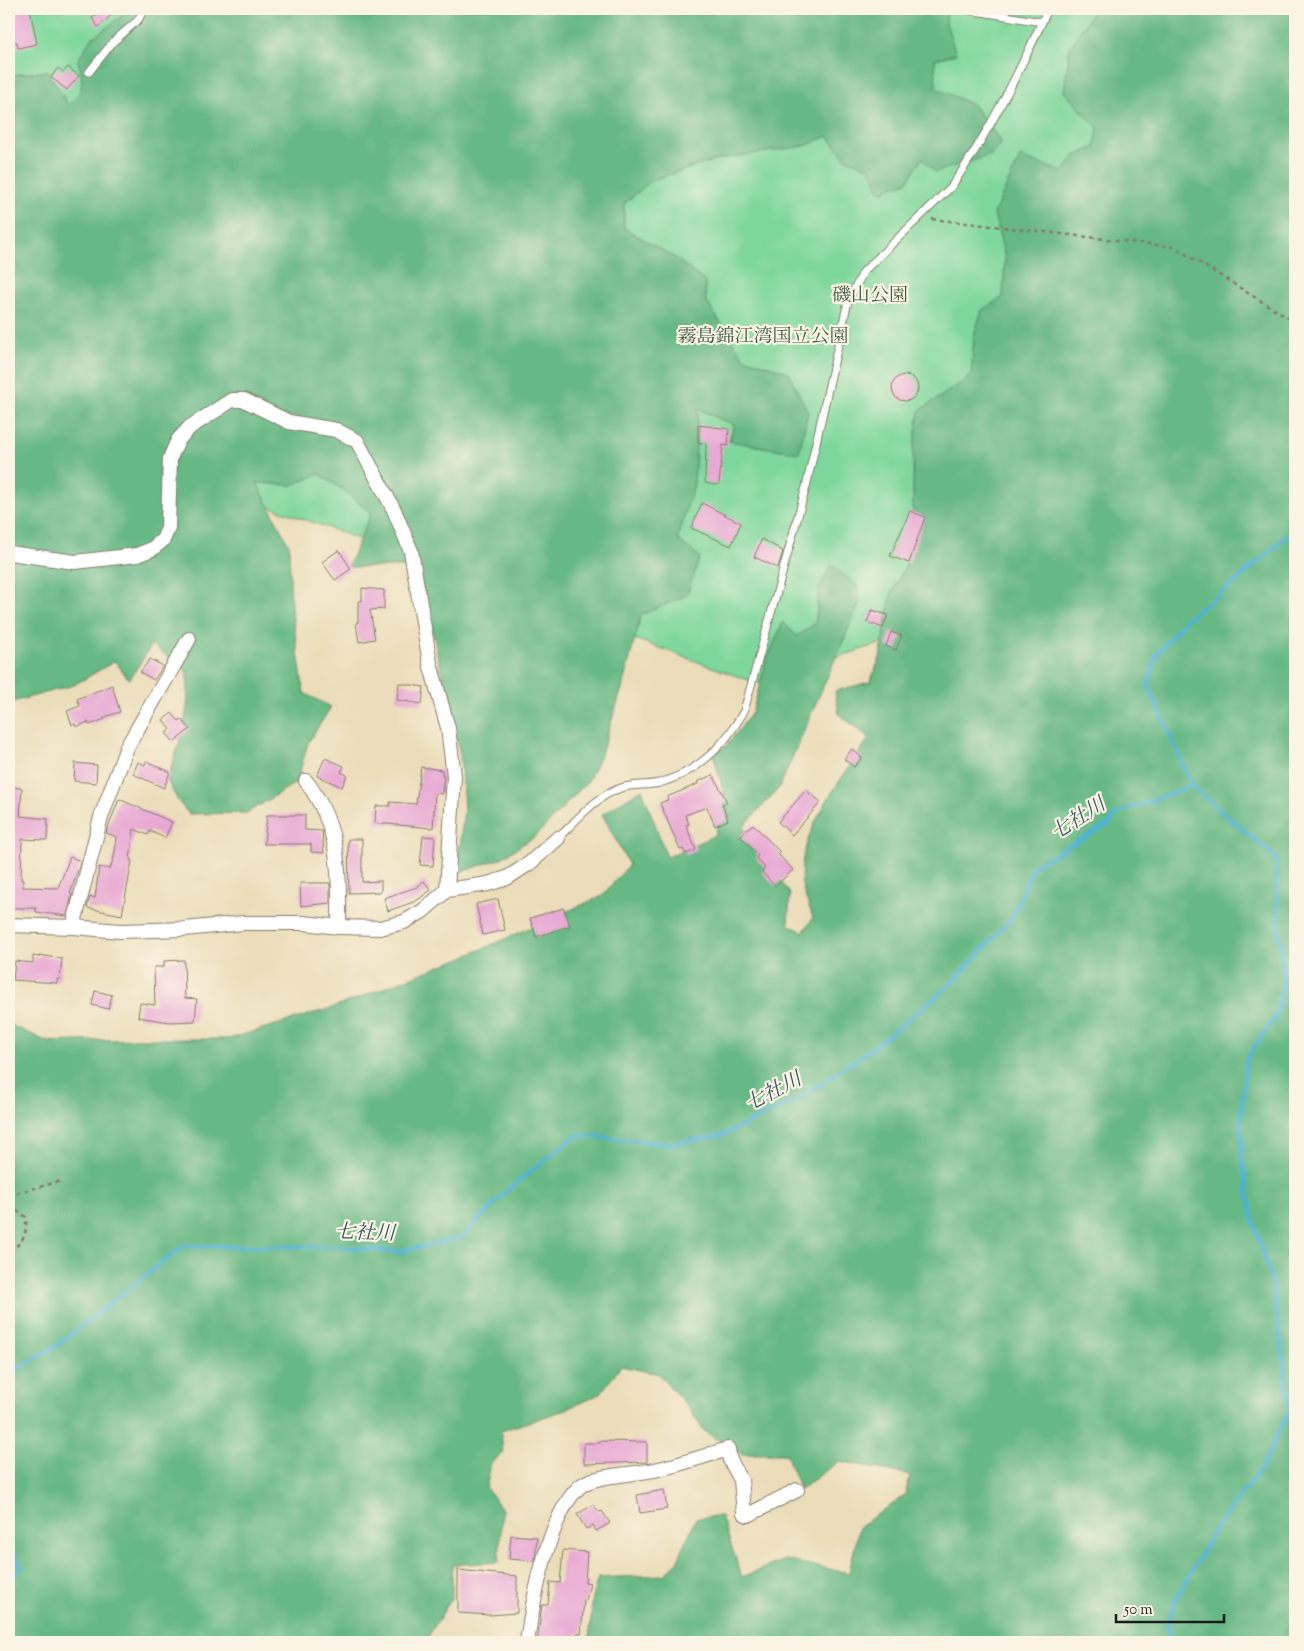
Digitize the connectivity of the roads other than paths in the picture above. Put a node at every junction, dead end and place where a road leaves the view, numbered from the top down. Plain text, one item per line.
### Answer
1 (144, 9) edge
2 (963, 9) edge
3 (1048, 9) edge
4 (1042, 22) junction
5 (90, 72) dead end
6 (9, 553) edge
7 (189, 639) dead end
8 (306, 781) dead end
9 (558, 838) joint
10 (447, 890) junction
11 (9, 925) edge
12 (73, 927) junction
13 (339, 927) junction
14 (797, 1490) dead end
15 (527, 1642) edge

1 - 5 lane
2 - 4 lane
3 - 4 lane
4 - 9 lane
6 - 10 street
7 - 12 street
8 - 13 street
9 - 10 street
10 - 13 street
11 - 12 street
12 - 13 street
14 - 15 street

